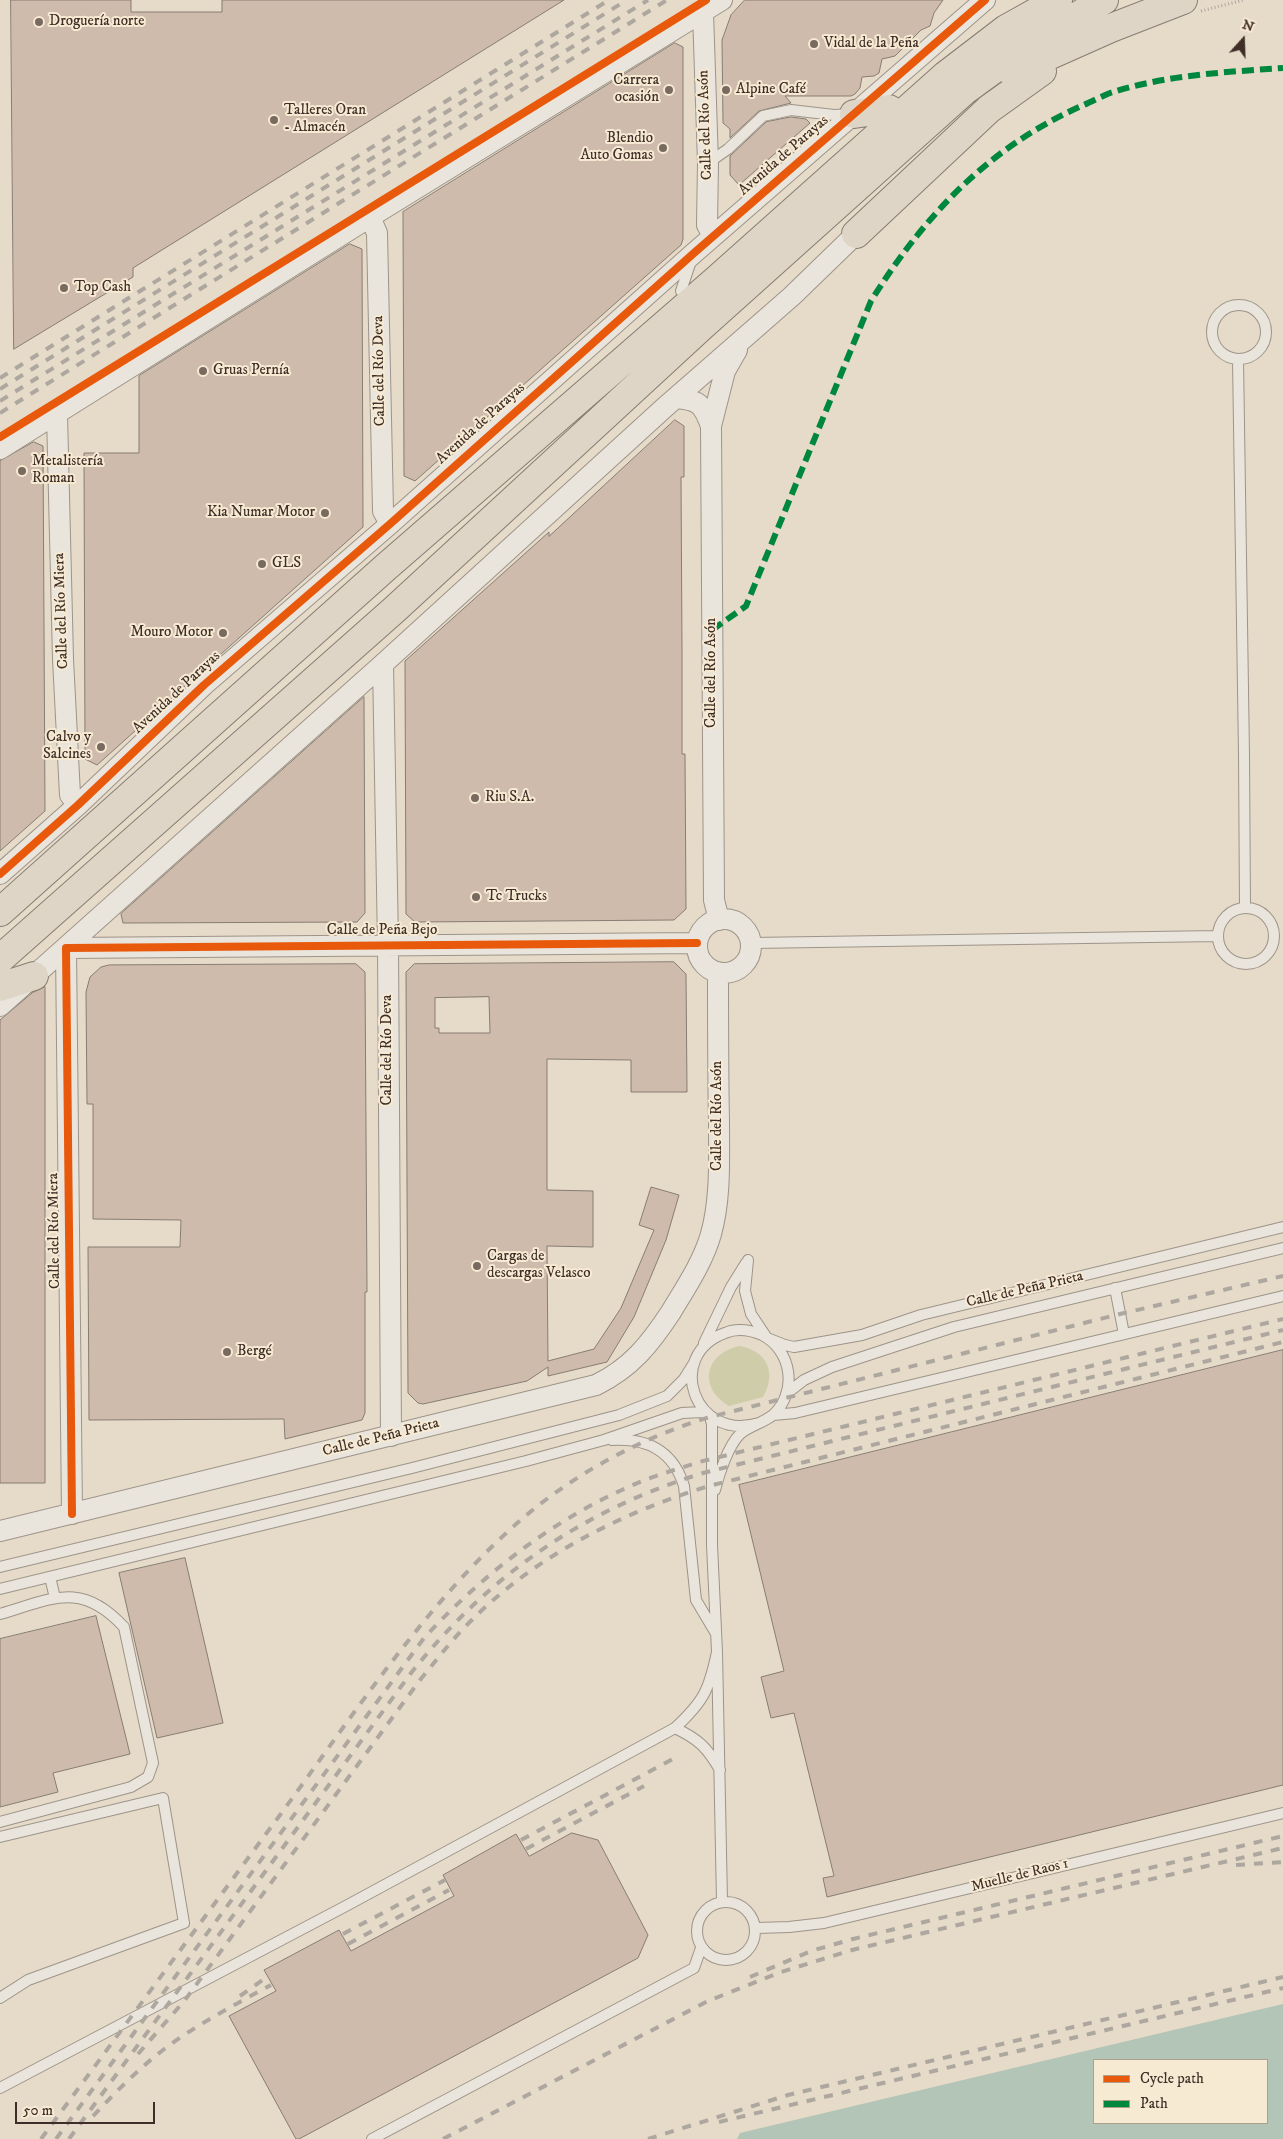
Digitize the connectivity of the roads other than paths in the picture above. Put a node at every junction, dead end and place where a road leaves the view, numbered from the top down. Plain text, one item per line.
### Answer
1 (722, 0) edge
2 (985, 0) edge
3 (1019, 0) edge
4 (1058, 0) edge
5 (1104, 0) edge
6 (1183, 0) edge
7 (703, 12) junction
8 (1110, 28) junction
9 (888, 109) junction
10 (854, 114) junction
11 (708, 163) junction
12 (370, 217) junction
13 (856, 234) joint
14 (713, 236) junction
15 (694, 252) junction
16 (681, 291) junction
17 (743, 340) junction
18 (1238, 359) junction
19 (676, 398) junction
20 (57, 414) junction
21 (711, 426) junction
22 (0, 449) edge
23 (515, 455) junction
24 (537, 480) junction
25 (390, 524) junction
26 (383, 664) junction
27 (78, 805) junction
28 (0, 874) edge
29 (1245, 907) junction
30 (0, 912) edge
31 (719, 920) junction
32 (1218, 936) junction
33 (1278, 937) edge
34 (697, 943) junction
35 (751, 943) junction
36 (388, 944) junction
37 (66, 948) junction
38 (0, 959) edge
39 (718, 972) junction
40 (34, 976) junction
41 (0, 988) edge
42 (0, 1006) edge
43 (1283, 1227) edge
44 (1283, 1248) edge
45 (702, 1258) joint
46 (1115, 1288) junction
47 (1283, 1296) edge
48 (1124, 1334) junction
49 (767, 1338) junction
50 (696, 1359) junction
51 (786, 1394) junction
52 (773, 1415) junction
53 (709, 1416) junction
54 (759, 1424) junction
55 (391, 1436) junction
56 (604, 1440) junction
57 (712, 1500) junction
58 (72, 1514) junction
59 (0, 1531) edge
60 (0, 1567) edge
61 (50, 1577) junction
62 (0, 1588) edge
63 (55, 1598) junction
64 (0, 1614) edge
65 (716, 1635) junction
66 (717, 1652) junction
67 (675, 1728) junction
68 (720, 1772) junction
69 (1283, 1813) edge
70 (0, 1822) edge
71 (0, 1836) edge
72 (722, 1902) junction
73 (756, 1928) junction
74 (701, 1948) junction
75 (0, 1998) edge
76 (0, 2088) edge
77 (372, 2139) edge

1 - 7 street
2 - 10 street, Avenida de Parayas
3 - 9 highway
4 - 23 highway
5 - 24 highway
6 - 8 highway
7 - 11 street, Calle del Río Asón
7 - 12 street
8 - 13 highway
8 - 24 highway
9 - 10 highway
9 - 16 highway
10 - 11 lane
10 - 14 street, Avenida de Parayas
11 - 14 street, Calle del Río Asón
12 - 20 street
12 - 25 street, Calle del Río Deva
13 - 17 street
14 - 15 street, Avenida de Parayas
15 - 16 lane
15 - 25 street, Avenida de Parayas
16 - 23 highway
17 - 19 street
17 - 21 street, Calle del Río Asón
18 - 18 lane
18 - 29 lane
19 - 21 street, Calle del Río Asón
19 - 26 street
20 - 22 street
20 - 27 street, Calle del Río Miera
21 - 31 street, Calle del Río Asón
23 - 30 highway
24 - 38 highway
25 - 27 street, Avenida de Parayas
26 - 36 street, Calle del Río Deva
26 - 37 street
27 - 28 street, Avenida de Parayas
29 - 32 lane
29 - 33 lane
31 - 34 street
31 - 35 street
32 - 33 lane
32 - 35 lane
34 - 36 street, Calle de Peña Bejo
34 - 39 street
35 - 39 street
36 - 37 street, Calle de Peña Bejo
36 - 55 street, Calle del Río Deva
37 - 40 street
37 - 58 street, Calle del Río Miera
39 - 45 street, Calle del Río Asón
40 - 41 highway
40 - 42 street
43 - 49 lane, Calle de Peña Prieta
44 - 46 lane, Calle de Peña Prieta
45 - 55 street, Calle de Peña Prieta
46 - 48 lane
46 - 51 lane, Calle de Peña Prieta
47 - 48 lane
48 - 52 lane
49 - 50 lane
49 - 50 lane
49 - 51 lane
50 - 53 lane
50 - 60 lane
51 - 52 lane
52 - 54 lane
53 - 54 lane
53 - 56 lane
53 - 57 lane
54 - 57 lane
55 - 58 street, Calle de Peña Prieta
56 - 61 lane
56 - 65 lane
57 - 65 lane
58 - 59 street, Calle de Peña Prieta
61 - 62 lane
61 - 63 lane
63 - 64 lane
63 - 70 lane
65 - 66 lane
66 - 67 lane
66 - 68 lane
67 - 68 lane
67 - 76 lane
68 - 72 lane
69 - 73 lane, Muelle de Raos 1
71 - 75 lane
72 - 73 lane
72 - 74 lane
73 - 74 lane
74 - 77 lane

